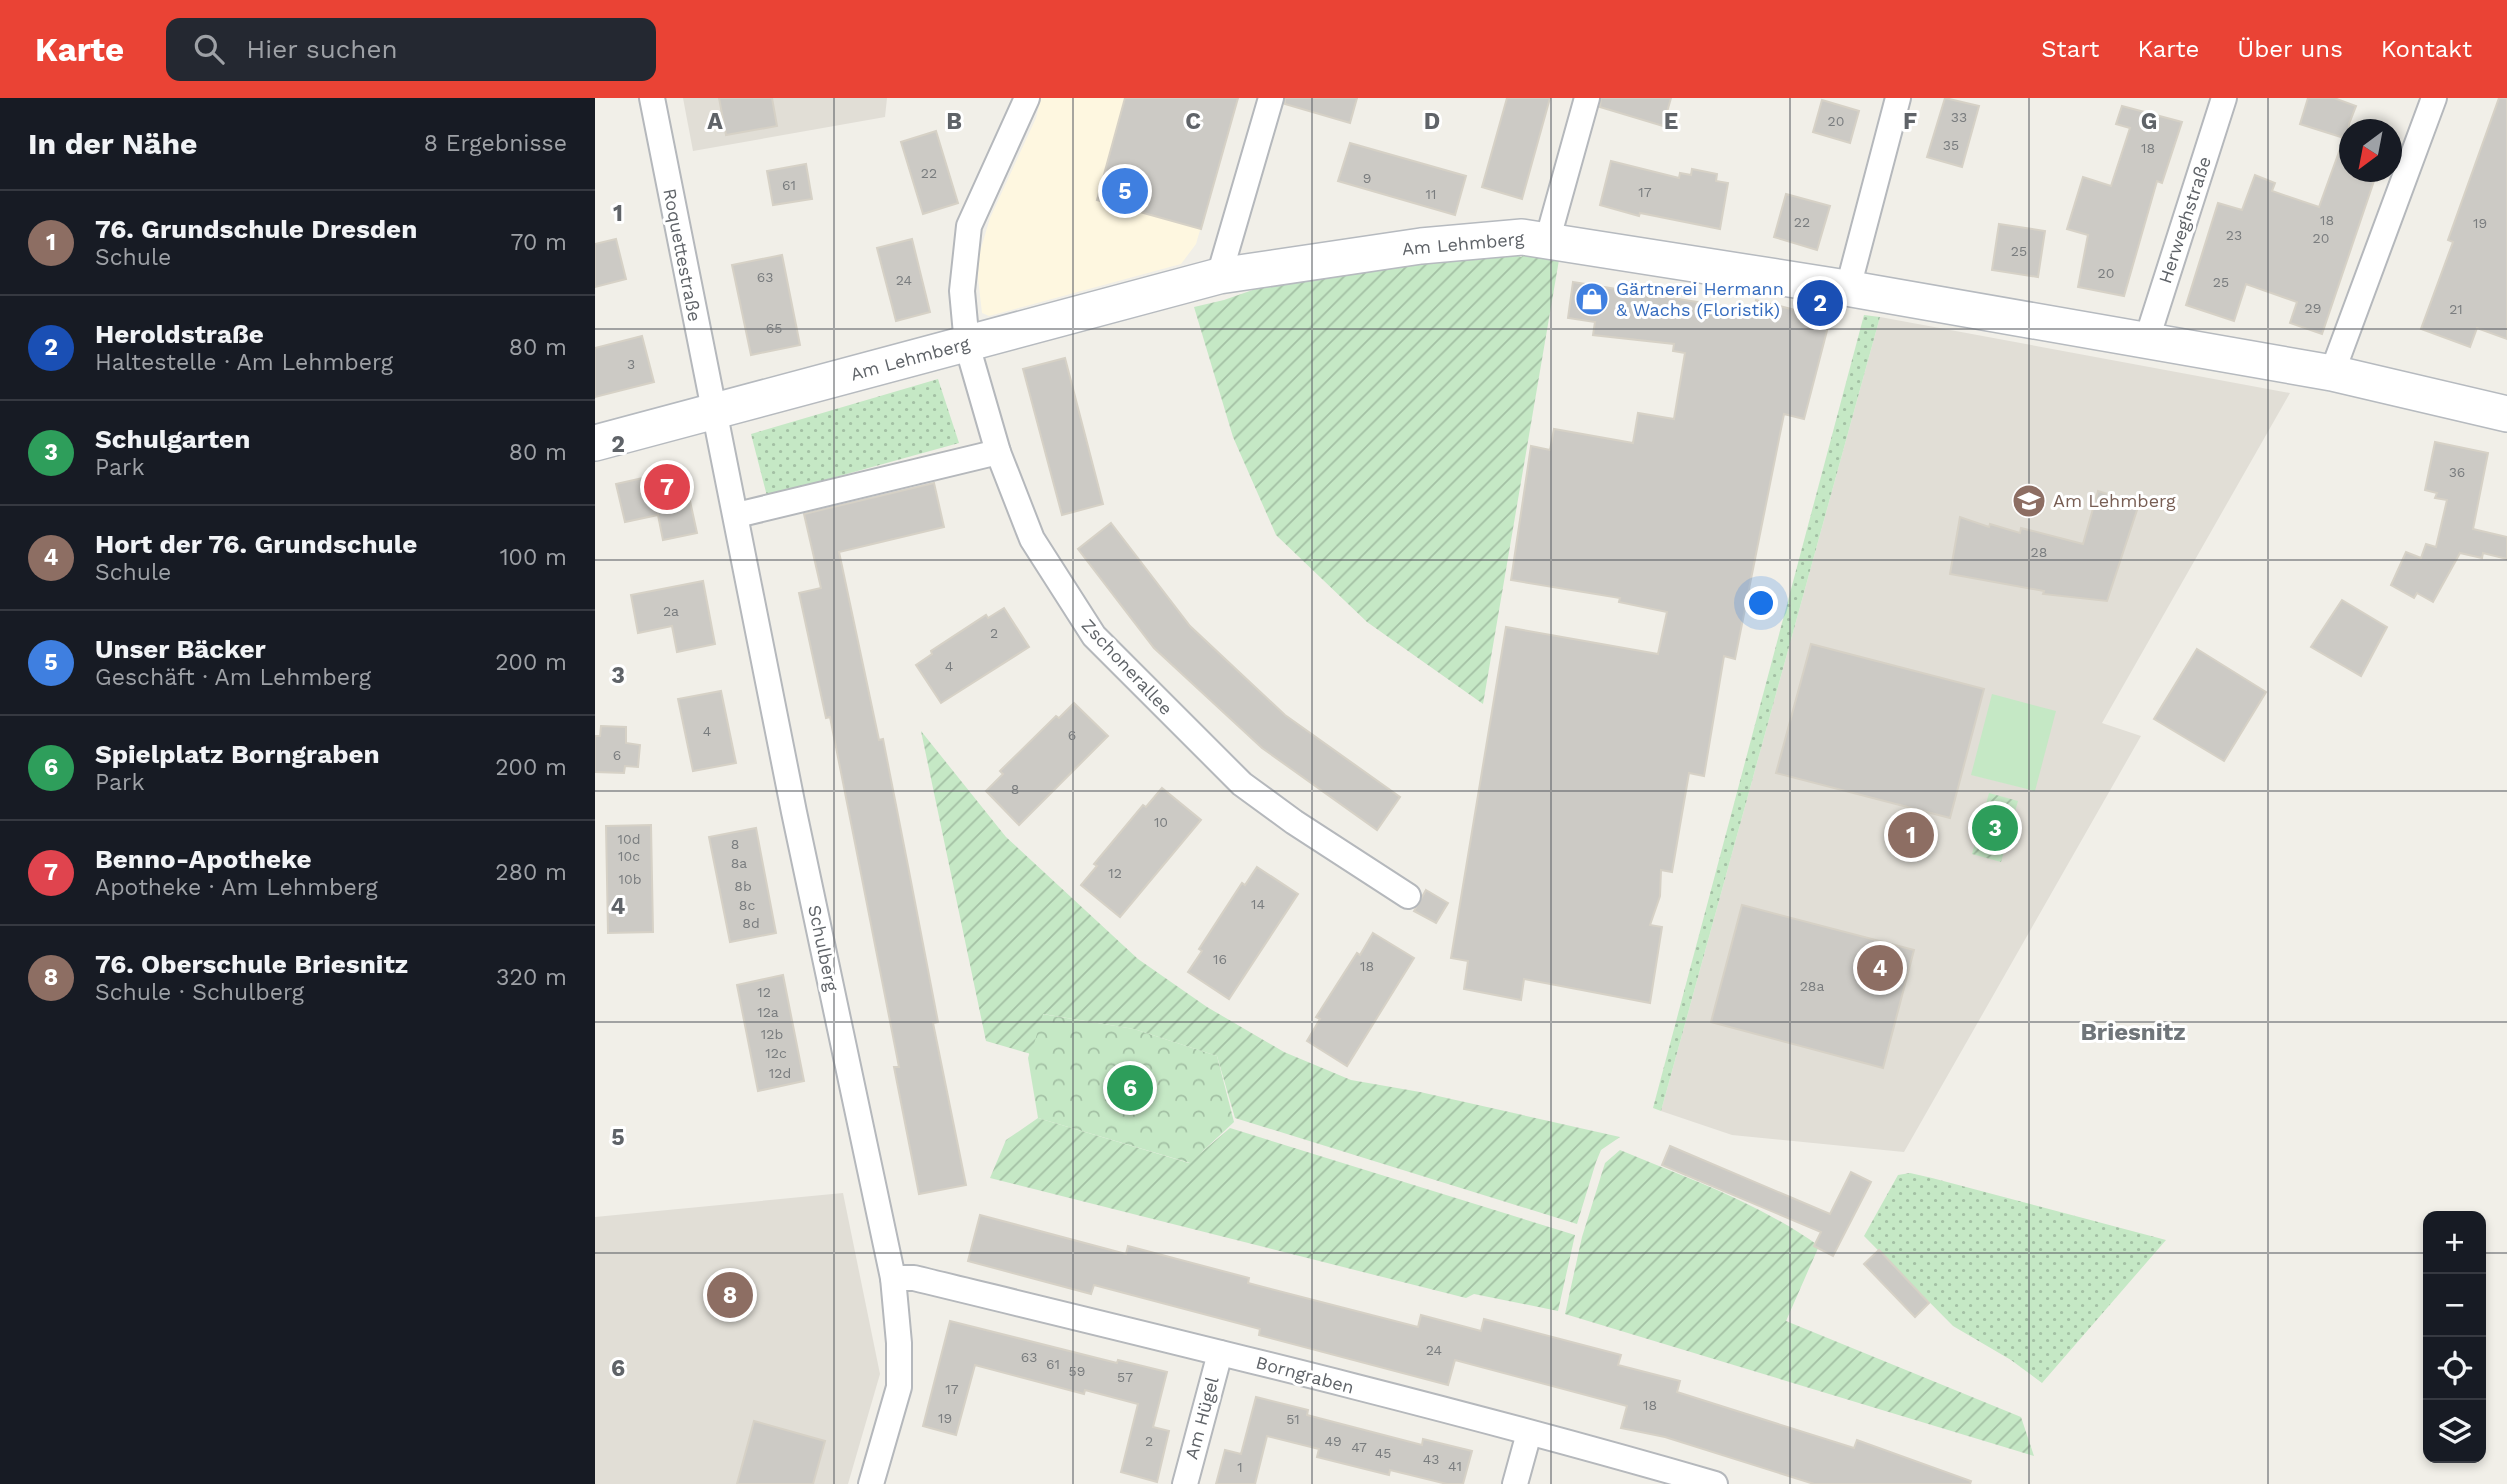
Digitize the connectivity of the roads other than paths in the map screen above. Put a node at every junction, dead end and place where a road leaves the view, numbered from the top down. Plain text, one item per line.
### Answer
1 (652, 98) edge
2 (1027, 98) edge
3 (1271, 98) edge
4 (1587, 98) edge
5 (1898, 98) edge
6 (2224, 98) edge
7 (2434, 98) edge
8 (1548, 239) junction
9 (1219, 276) junction
10 (1848, 288) junction
11 (2146, 342) junction
12 (967, 345) junction
13 (2332, 373) junction
14 (713, 412) junction
15 (2507, 414) edge
16 (595, 443) edge
17 (998, 452) junction
18 (737, 515) junction
19 (1408, 896) dead end
20 (893, 1278) junction
21 (1220, 1353) junction
22 (1529, 1433) junction
23 (871, 1484) edge
24 (1185, 1484) edge
25 (1515, 1484) edge
26 (1715, 1484) edge

1 - 14 street, Roquettestraße
2 - 12 street, Zschonerallee
3 - 9 street
4 - 8 street
5 - 10 street
6 - 11 street, Herweghstraße
7 - 13 street
8 - 9 street, Am Lehmberg
8 - 10 street, Am Lehmberg
9 - 12 street, Am Lehmberg
10 - 11 street, Am Lehmberg
11 - 13 street, Am Lehmberg
12 - 14 street, Am Lehmberg
12 - 17 street, Zschonerallee
13 - 15 street, Am Lehmberg
14 - 16 street, Am Lehmberg
14 - 18 street, Schulberg
17 - 18 street
17 - 19 street, Zschonerallee
18 - 20 street, Schulberg
20 - 21 street, Borngraben
20 - 23 street, Schulberg
21 - 22 street, Borngraben
21 - 24 street, Am Hügel
22 - 25 street
22 - 26 street, Borngraben

